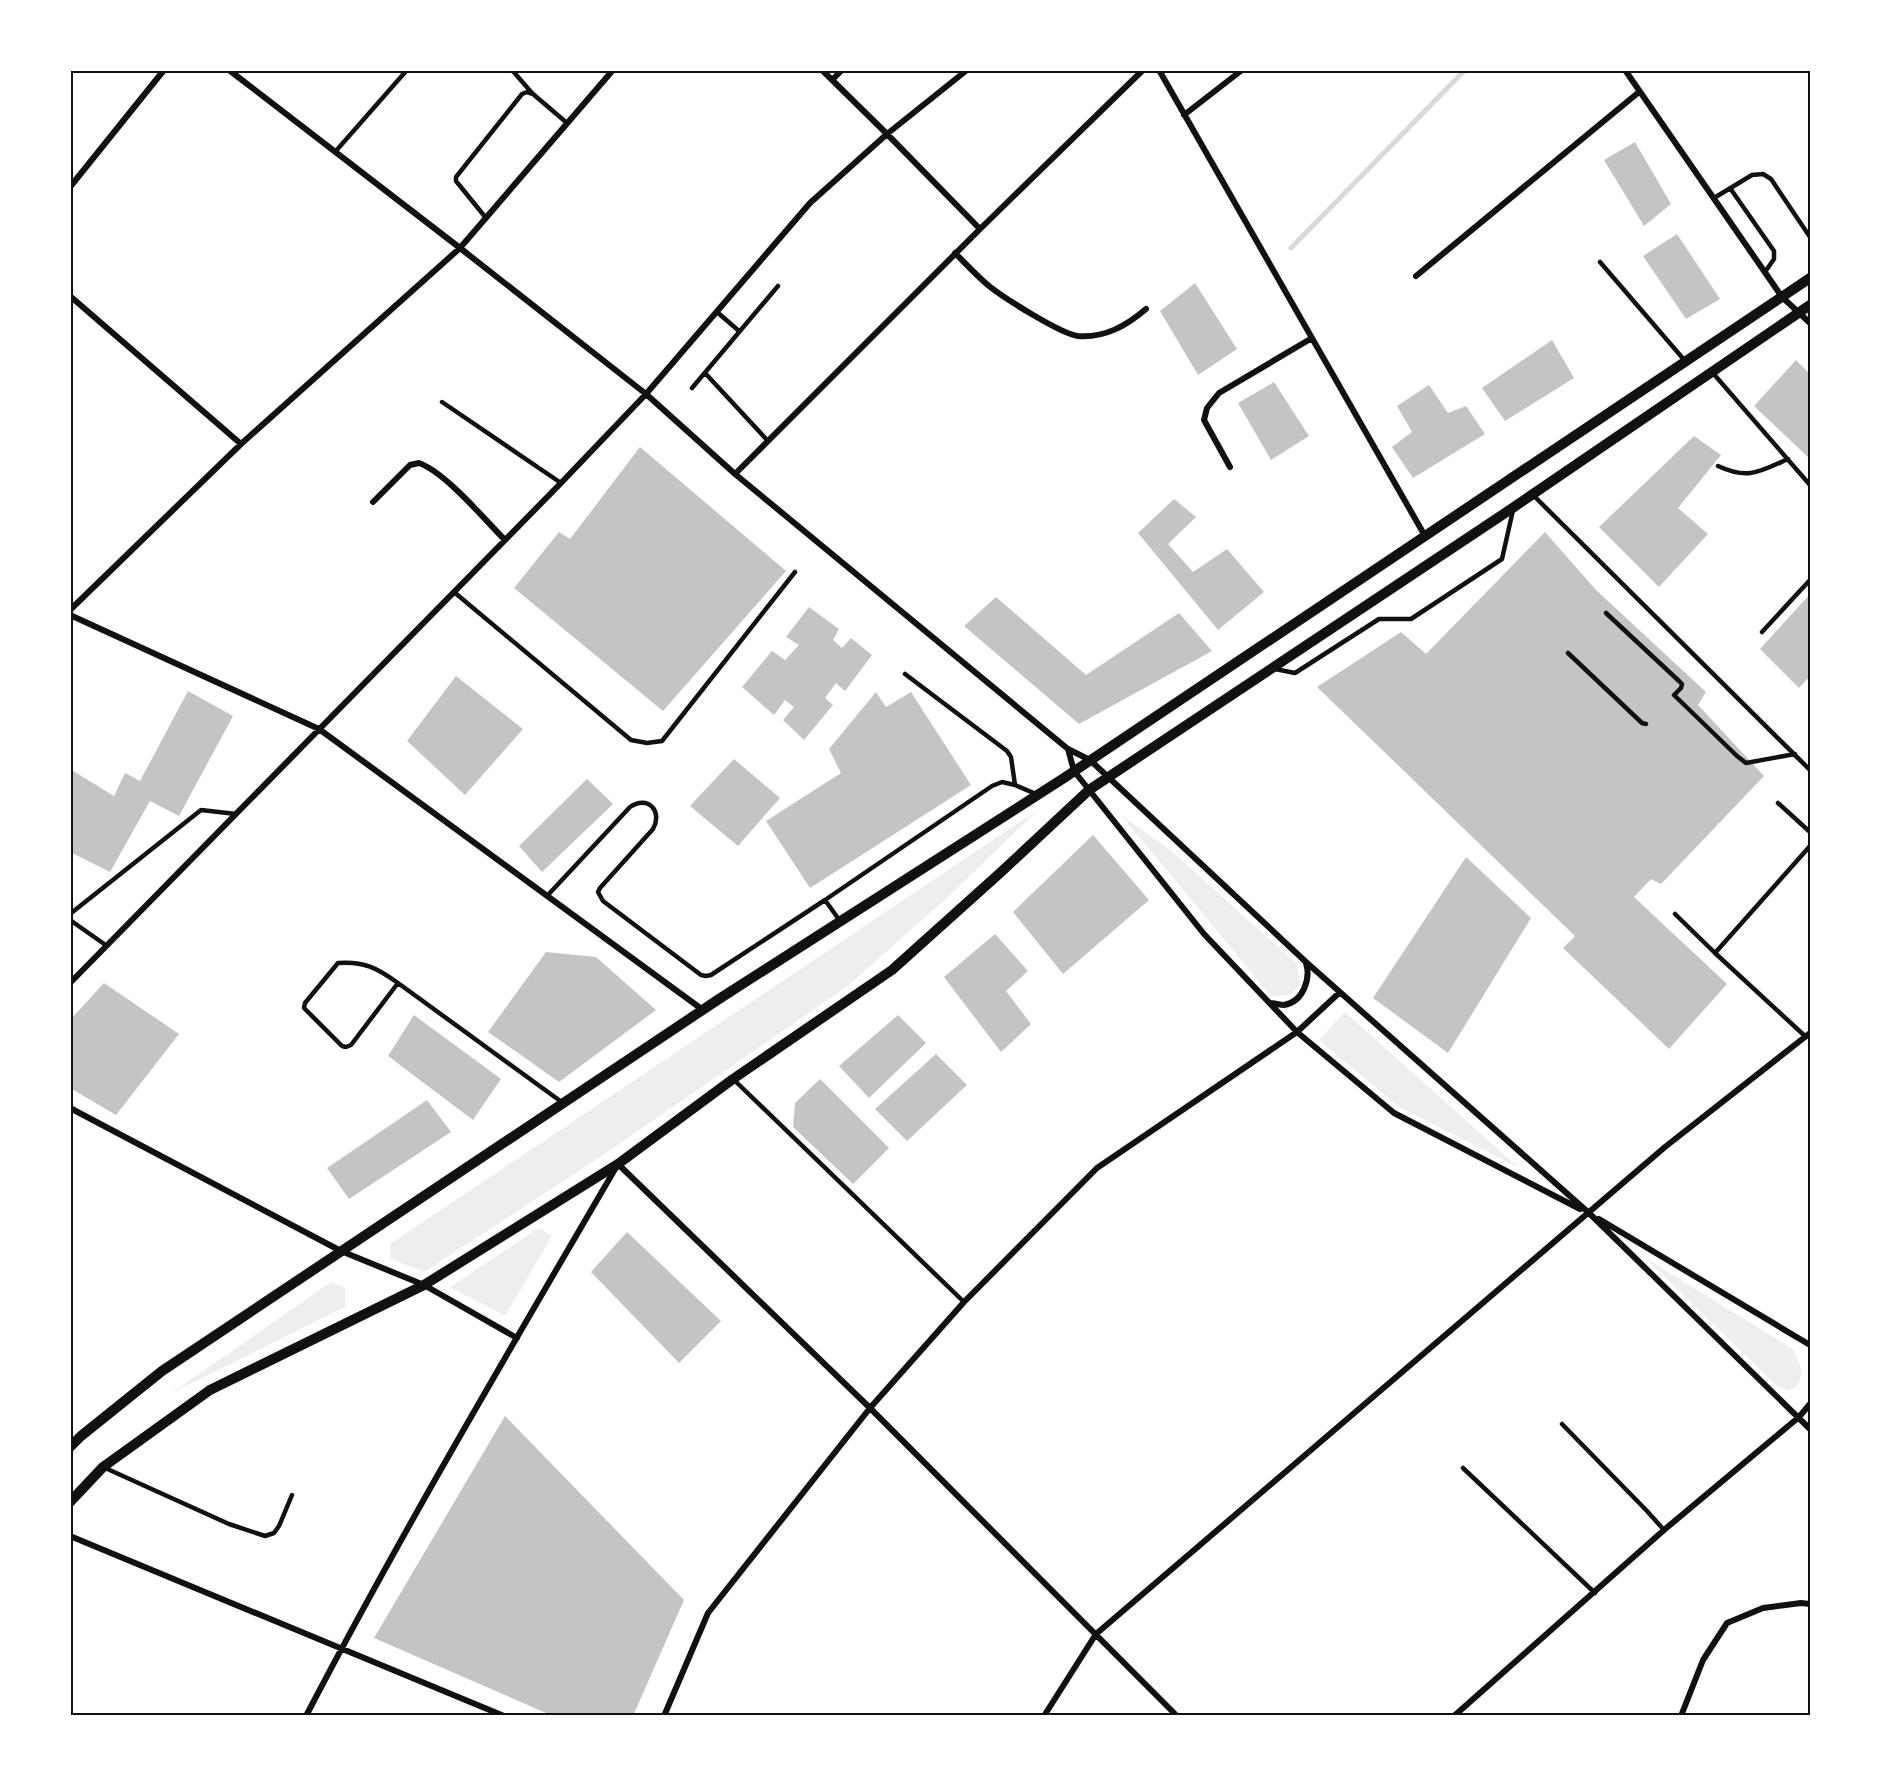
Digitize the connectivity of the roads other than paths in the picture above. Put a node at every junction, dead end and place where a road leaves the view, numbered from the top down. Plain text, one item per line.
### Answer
1 (164, 70) edge
2 (229, 70) edge
3 (407, 70) edge
4 (512, 70) edge
5 (613, 70) edge
6 (822, 70) edge
7 (842, 70) edge
8 (967, 70) edge
9 (1143, 70) edge
10 (1159, 70) edge
11 (1242, 70) edge
12 (1625, 70) edge
13 (959, 74) edge
14 (832, 81) junction
15 (1639, 92) junction
16 (533, 94) junction
17 (1184, 115) junction
18 (567, 123) junction
19 (887, 134) junction
20 (335, 152) junction
21 (70, 187) edge
22 (1730, 188) junction
23 (1714, 198) junction
24 (486, 218) junction
25 (980, 229) junction
26 (1810, 237) edge
27 (460, 248) junction
28 (955, 254) junction
29 (1600, 262) dead end
30 (1765, 272) junction
31 (1416, 276) dead end
32 (1810, 278) edge
33 (778, 286) dead end
34 (70, 296) edge
35 (1782, 297) junction
36 (1810, 305) edge
37 (1146, 309) dead end
38 (717, 312) junction
39 (1799, 313) junction
40 (1810, 323) edge
41 (739, 331) junction
42 (1312, 338) junction
43 (1686, 362) junction
44 (1712, 372) junction
45 (705, 373) junction
46 (692, 388) dead end
47 (646, 394) junction
48 (442, 402) dead end
49 (768, 441) junction
50 (241, 444) junction
51 (1788, 459) junction
52 (1718, 466) dead end
53 (1230, 467) dead end
54 (735, 474) junction
55 (561, 483) junction
56 (1810, 485) edge
57 (1532, 494) junction
58 (373, 502) dead end
59 (1514, 507) junction
60 (1425, 536) junction
61 (505, 540) junction
62 (795, 572) dead end
63 (1810, 580) edge
64 (454, 592) junction
65 (70, 612) edge
66 (1606, 613) dead end
67 (1762, 632) dead end
68 (1568, 654) dead end
69 (1272, 668) junction
70 (905, 674) dead end
71 (1646, 724) dead end
72 (319, 729) junction
73 (1068, 749) junction
74 (1795, 754) junction
75 (1090, 760) junction
76 (1810, 770) edge
77 (1074, 771) junction
78 (1108, 777) junction
79 (1015, 785) junction
80 (1089, 790) junction
81 (1038, 795) junction
82 (1778, 803) dead end
83 (236, 814) junction
84 (1810, 832) edge
85 (1810, 846) edge
86 (547, 896) junction
87 (825, 900) junction
88 (70, 914) edge
89 (1675, 914) dead end
90 (70, 920) edge
91 (840, 921) junction
92 (107, 946) junction
93 (1715, 953) junction
94 (1306, 962) junction
95 (70, 983) edge
96 (398, 983) junction
97 (1339, 993) junction
98 (1269, 1003) junction
99 (703, 1010) junction
100 (1297, 1032) junction
101 (1808, 1035) edge
102 (733, 1079) junction
103 (562, 1104) junction
104 (70, 1108) edge
105 (618, 1164) junction
106 (1589, 1213) junction
107 (341, 1251) junction
108 (424, 1285) junction
109 (964, 1302) junction
110 (517, 1338) junction
111 (1810, 1345) edge
112 (1810, 1404) edge
113 (870, 1408) junction
114 (1799, 1417) junction
115 (1562, 1424) dead end
116 (1810, 1429) edge
117 (70, 1447) edge
118 (103, 1467) junction
119 (1463, 1468) dead end
120 (292, 1495) dead end
121 (70, 1503) edge
122 (1664, 1530) junction
123 (70, 1536) edge
124 (1594, 1593) junction
125 (1810, 1604) edge
126 (1096, 1634) junction
127 (341, 1648) junction
128 (306, 1716) edge
129 (504, 1716) edge
130 (664, 1716) edge
131 (1044, 1716) edge
132 (1177, 1716) edge
133 (1454, 1716) edge
134 (1681, 1716) edge

1 - 21 street
2 - 20 street
3 - 20 lane
4 - 16 lane
5 - 18 street
6 - 14 street
7 - 14 street
8 - 13 street
9 - 25 street
10 - 17 street
11 - 17 street
12 - 15 street
13 - 19 street
14 - 19 street
15 - 23 street
15 - 31 street
16 - 18 lane
16 - 24 lane
17 - 42 street
18 - 24 street
19 - 25 street
19 - 38 street
20 - 27 street
22 - 23 lane
22 - 26 lane
22 - 30 lane
23 - 30 street
24 - 27 street
25 - 28 street
27 - 47 street
27 - 50 street
28 - 37 street
28 - 49 street
29 - 43 lane
30 - 35 street
32 - 35 street
33 - 41 lane
34 - 50 street
35 - 39 street
35 - 43 street
36 - 39 street
38 - 41 lane
38 - 47 street
39 - 40 street
39 - 44 street
41 - 45 lane
42 - 53 street
42 - 60 street
43 - 60 street
44 - 51 lane
44 - 57 street
45 - 46 lane
45 - 49 lane
47 - 54 street
47 - 55 street
48 - 55 lane
49 - 54 street
50 - 65 street
51 - 52 lane
51 - 56 lane
54 - 73 street
55 - 61 street
57 - 59 street
57 - 74 lane
58 - 61 street
59 - 69 street
59 - 69 lane
60 - 75 street
61 - 64 street
62 - 64 lane
63 - 67 lane
64 - 72 street
65 - 72 street
66 - 74 lane
68 - 71 lane
69 - 78 street
70 - 79 lane
72 - 83 street
72 - 86 street
73 - 75 street
73 - 77 street
74 - 76 lane
75 - 77 street
75 - 78 street
77 - 80 street
77 - 81 street
78 - 80 street
78 - 94 street
79 - 81 lane
79 - 87 lane
80 - 98 street
80 - 102 street
81 - 91 street
82 - 84 lane
83 - 88 lane
83 - 92 street
85 - 93 lane
86 - 87 lane
86 - 99 street
87 - 91 lane
89 - 93 lane
90 - 92 lane
91 - 99 street
92 - 95 street
93 - 101 lane
94 - 97 street
94 - 98 street
96 - 96 lane
96 - 103 lane
97 - 100 street
97 - 106 street
98 - 100 street
99 - 103 street
100 - 106 street
100 - 109 street
101 - 106 street
102 - 105 street
102 - 109 lane
103 - 107 street
104 - 107 street
105 - 108 street
105 - 110 street
105 - 113 street
106 - 111 street
106 - 114 street
106 - 126 street
107 - 108 street
107 - 117 street
108 - 110 street
108 - 118 street
109 - 113 street
110 - 127 street
112 - 114 street
113 - 126 street
113 - 130 street
114 - 116 street
114 - 122 street
115 - 122 lane
118 - 120 lane
118 - 121 street
119 - 124 lane
122 - 124 street
123 - 127 street
124 - 133 street
125 - 134 street
126 - 131 street
126 - 132 street
127 - 128 street
127 - 129 street

